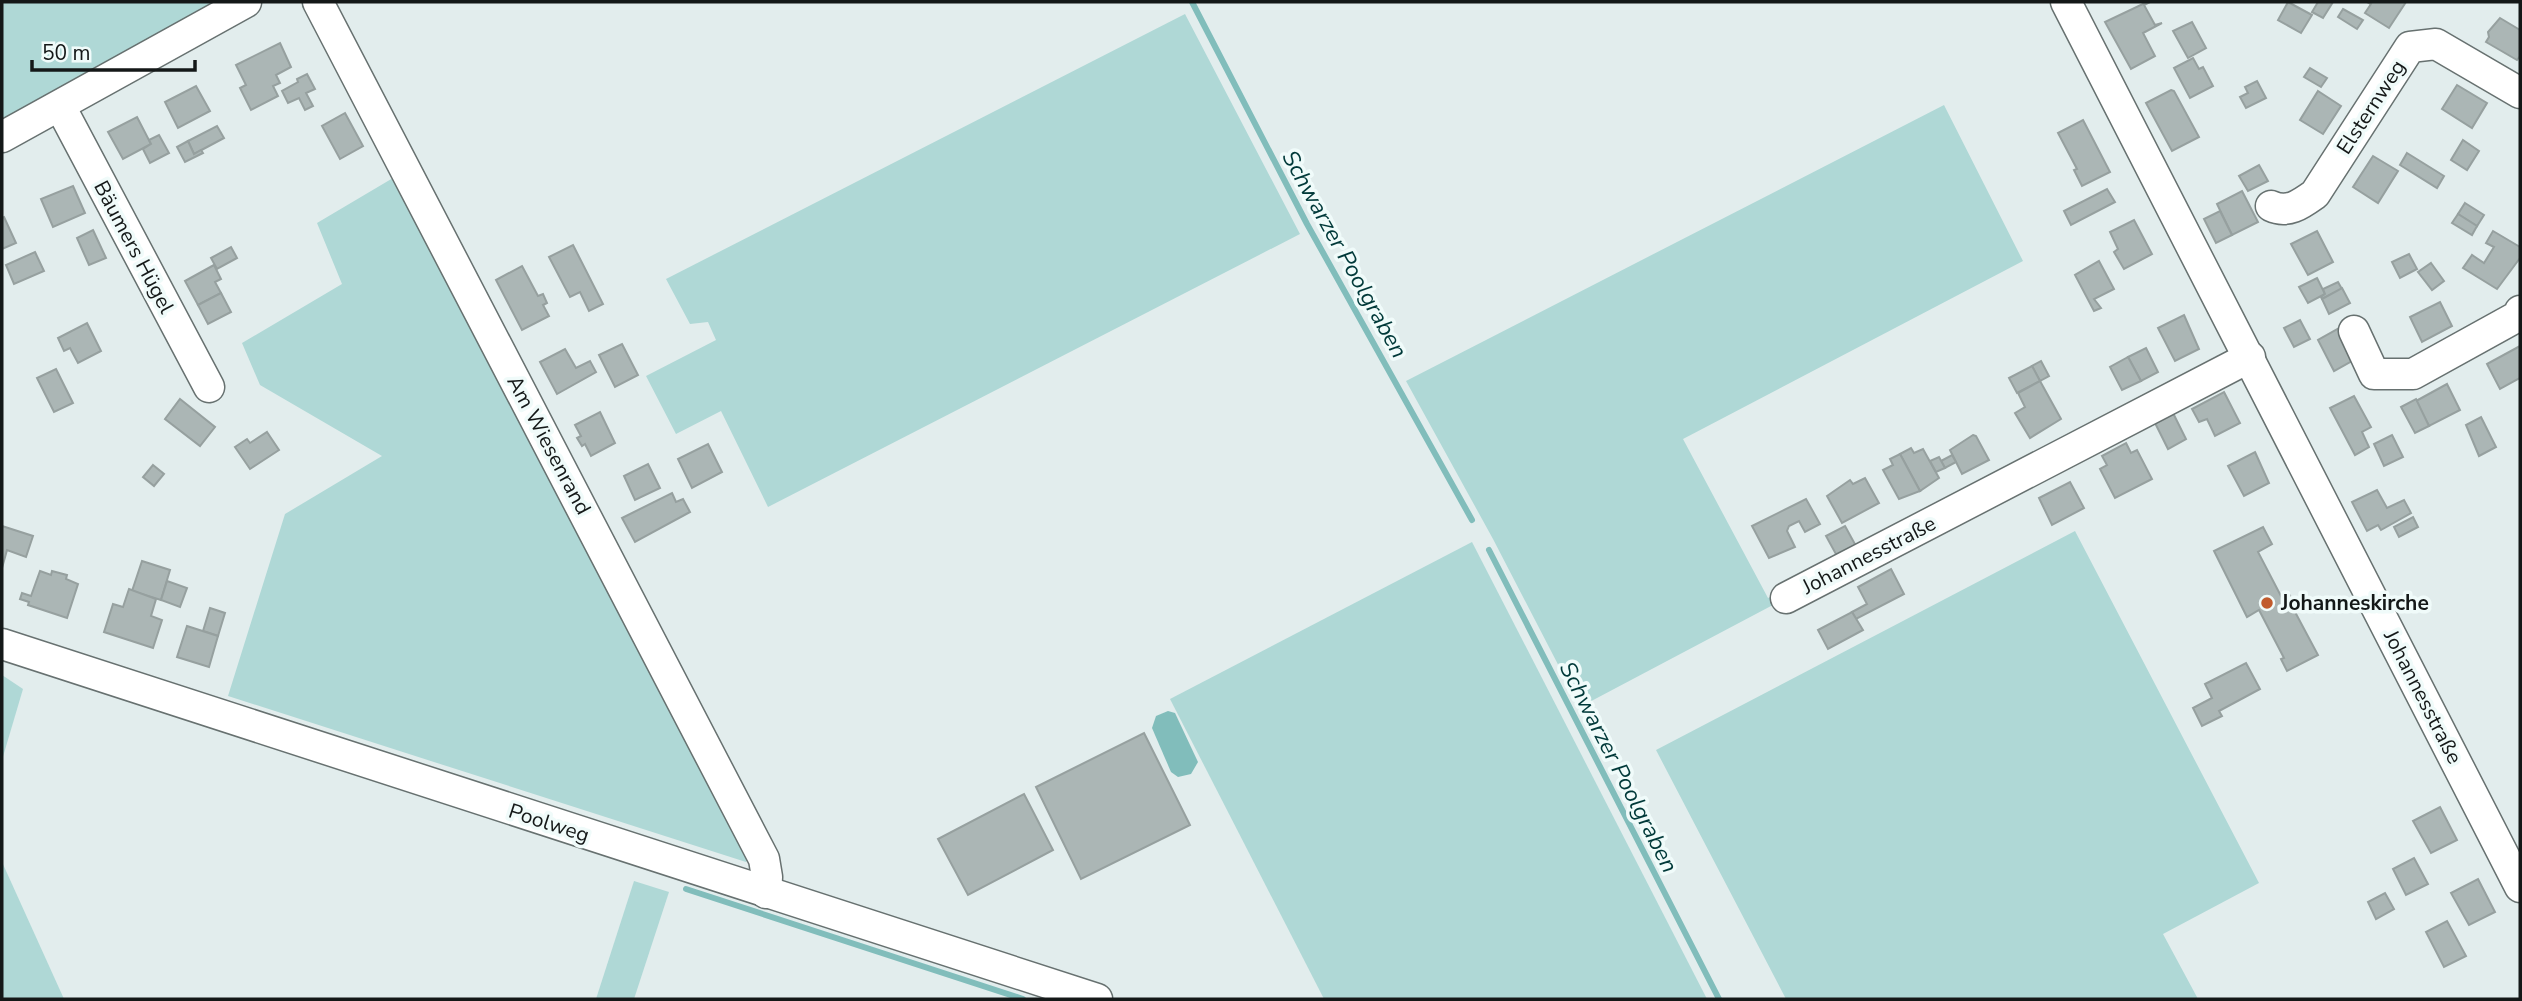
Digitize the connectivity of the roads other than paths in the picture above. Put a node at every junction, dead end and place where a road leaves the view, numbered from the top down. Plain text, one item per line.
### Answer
1 (246, 2) edge
2 (318, 2) edge
3 (2066, 2) edge
4 (2520, 93) edge
5 (60, 106) junction
6 (2, 137) edge
7 (2271, 206) dead end
8 (2520, 311) edge
9 (2354, 331) dead end
10 (2250, 357) junction
11 (209, 387) dead end
12 (1786, 598) dead end
13 (2, 644) edge
14 (2520, 887) edge
15 (766, 893) junction
16 (1097, 999) edge

1 - 5 street
2 - 15 street, Am Wiesenrand
3 - 10 street, Johannesstraße
4 - 7 street, Elsternweg
5 - 6 street
5 - 11 street, Bäumers Hügel
8 - 9 street
10 - 12 street, Johannesstraße
10 - 14 street, Johannesstraße
13 - 15 street, Poolweg
15 - 16 street, Poolweg

